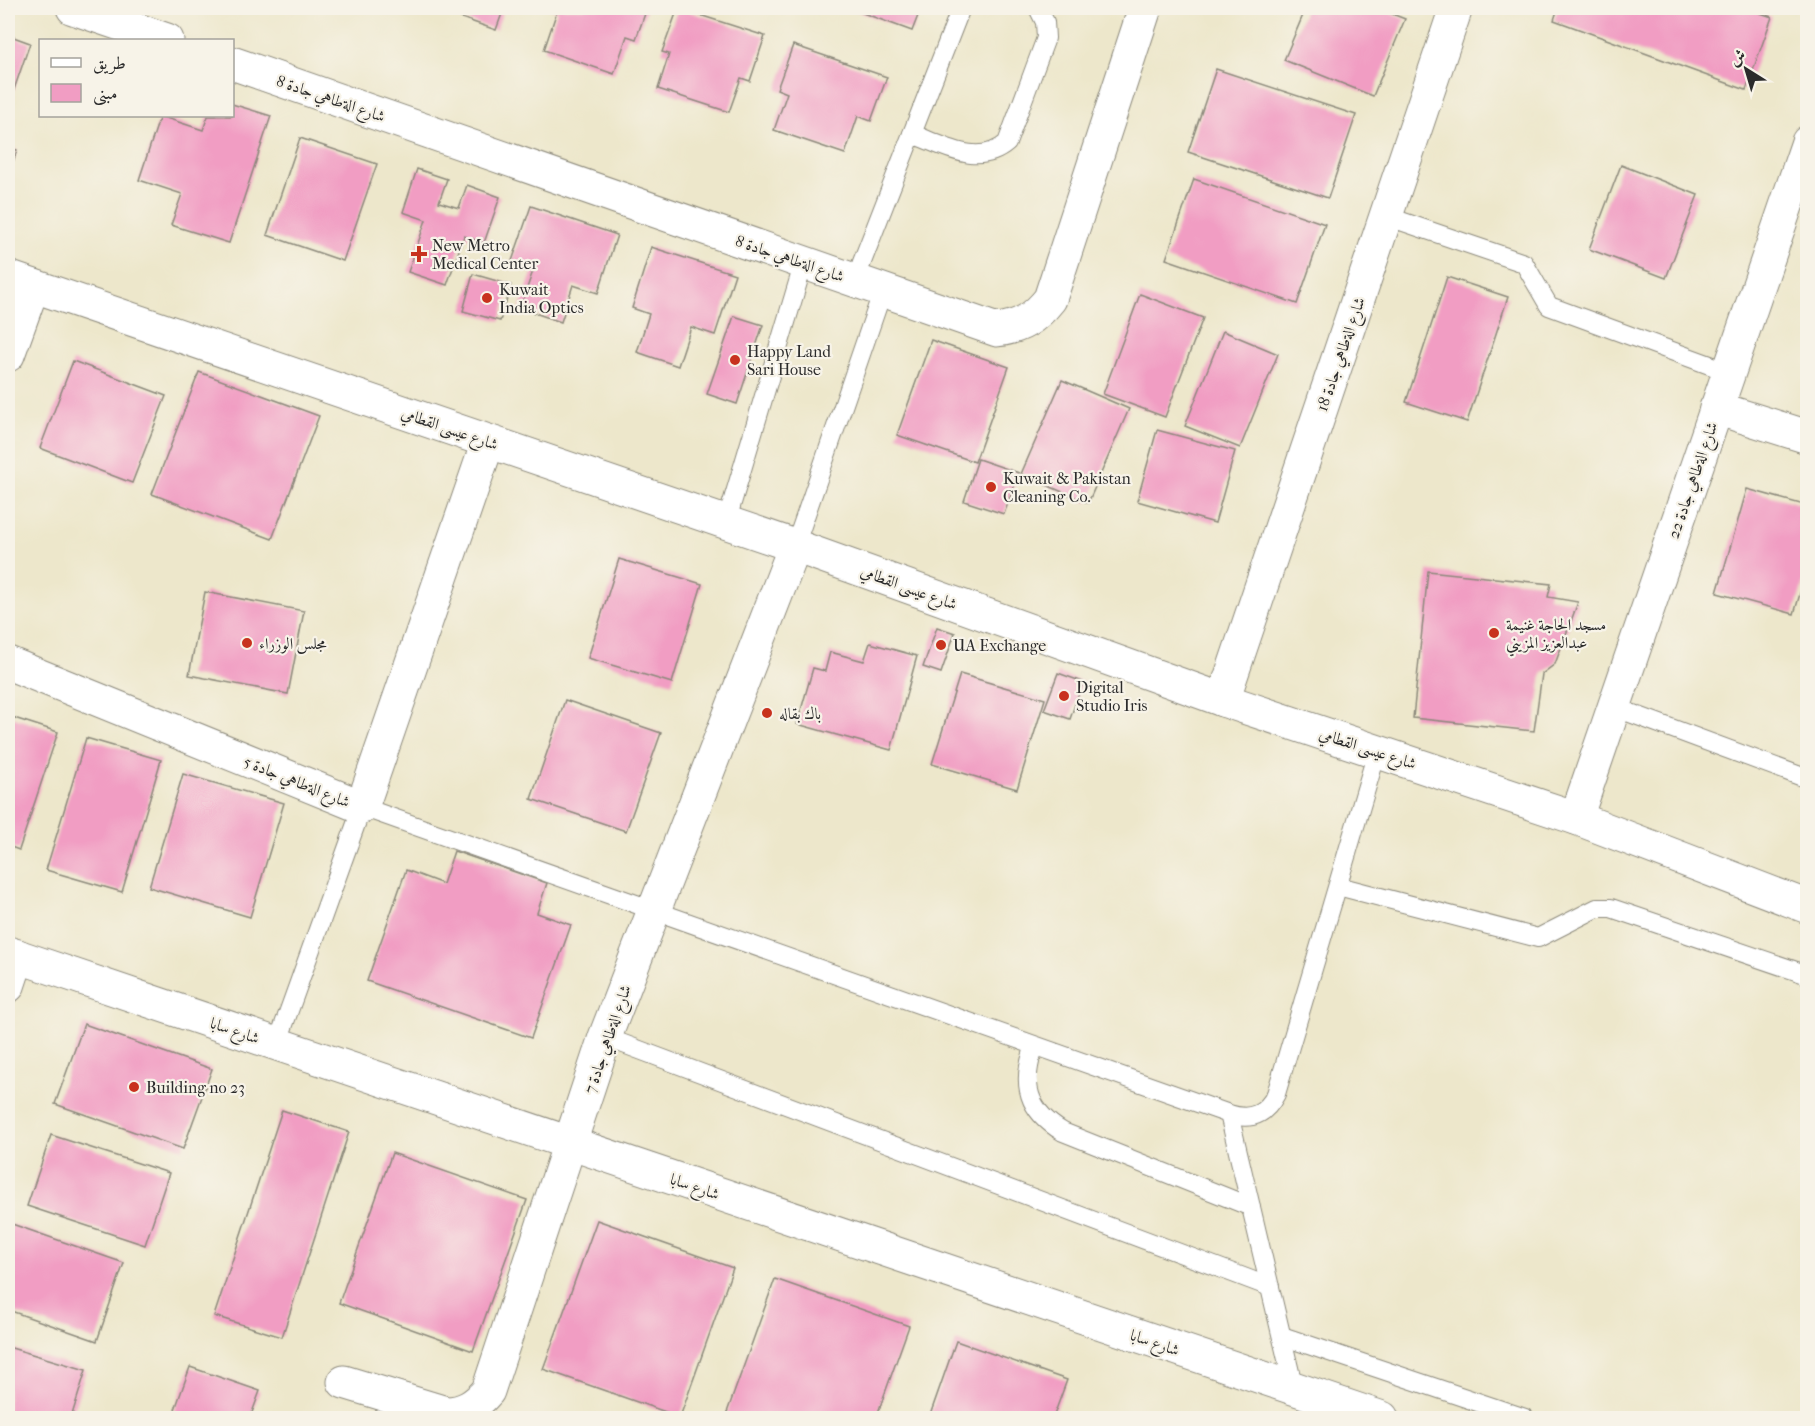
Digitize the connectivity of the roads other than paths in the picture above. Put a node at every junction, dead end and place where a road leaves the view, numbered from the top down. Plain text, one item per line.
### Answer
1 (73, 8) edge
2 (961, 8) edge
3 (1038, 8) edge
4 (1145, 8) edge
5 (1456, 8) edge
6 (164, 39) edge
7 (234, 64) edge
8 (912, 134) junction
9 (1808, 142) edge
10 (1386, 216) junction
11 (804, 262) junction
12 (20, 282) edge
13 (869, 285) junction
14 (8, 355) edge
15 (1729, 372) junction
16 (1716, 408) junction
17 (1808, 436) edge
18 (488, 442) junction
19 (726, 523) junction
20 (795, 546) junction
21 (8, 663) edge
22 (1223, 700) junction
23 (1614, 707) junction
24 (1377, 752) junction
25 (1808, 779) edge
26 (362, 807) junction
27 (1576, 818) junction
28 (1338, 886) junction
29 (1808, 906) edge
30 (654, 911) junction
31 (13, 954) edge
32 (1808, 975) edge
33 (8, 987) edge
34 (605, 1037) junction
35 (277, 1044) junction
36 (1035, 1046) junction
37 (1230, 1114) junction
38 (572, 1144) junction
39 (1251, 1207) junction
40 (1270, 1287) junction
41 (1282, 1336) junction
42 (344, 1382) dead end
43 (1294, 1389) junction
44 (1341, 1412) edge
45 (1382, 1419) edge
46 (1525, 1419) edge

1 - 6 street
2 - 8 lane
3 - 8 lane
4 - 13 street, شارع الةطاهي جادة 8
5 - 10 street, شارع الةطاهي جادة 18
7 - 11 street, شارع الةطاهي جادة 8
8 - 13 lane
9 - 15 street, شارع الةطاهي جادة 22
10 - 15 lane
10 - 22 street, شارع الةطاهي جادة 18
11 - 13 street, شارع الةطاهي جادة 8
11 - 19 lane
12 - 14 street
12 - 18 street, شارع عيسى القطامي
13 - 20 lane
15 - 16 street, شارع الةطاهي جادة 22
16 - 17 street
16 - 23 street, شارع الةطاهي جادة 22
18 - 19 street, شارع عيسى القطامي
18 - 26 street, شارع الةطاهي جادة 5
19 - 20 street, شارع عيسى القطامي
20 - 22 street, شارع عيسى القطامي
20 - 30 street, شارع الةطاهي جادة 7
21 - 26 street, شارع الةطاهي جادة 5
22 - 24 street, شارع عيسى القطامي
23 - 25 lane
23 - 27 street, شارع الةطاهي جادة 22
24 - 27 street, شارع عيسى القطامي
24 - 28 lane
26 - 30 lane
26 - 35 lane
27 - 29 street, شارع عيسى القطامي
28 - 32 lane
28 - 37 lane
30 - 34 street, شارع الةطاهي جادة 7
30 - 36 lane
31 - 33 street
31 - 35 street, شارع سابا
34 - 38 street, شارع الةطاهي جادة 7
34 - 40 lane
35 - 38 street, شارع سابا
36 - 37 lane
36 - 39 lane
37 - 39 lane
38 - 42 street, شارع الةطاهي جادة 7
38 - 43 street, شارع سابا
39 - 40 lane
40 - 41 lane
41 - 43 lane
41 - 46 lane
43 - 44 street, شارع سابا
44 - 45 street, شارع سابا

